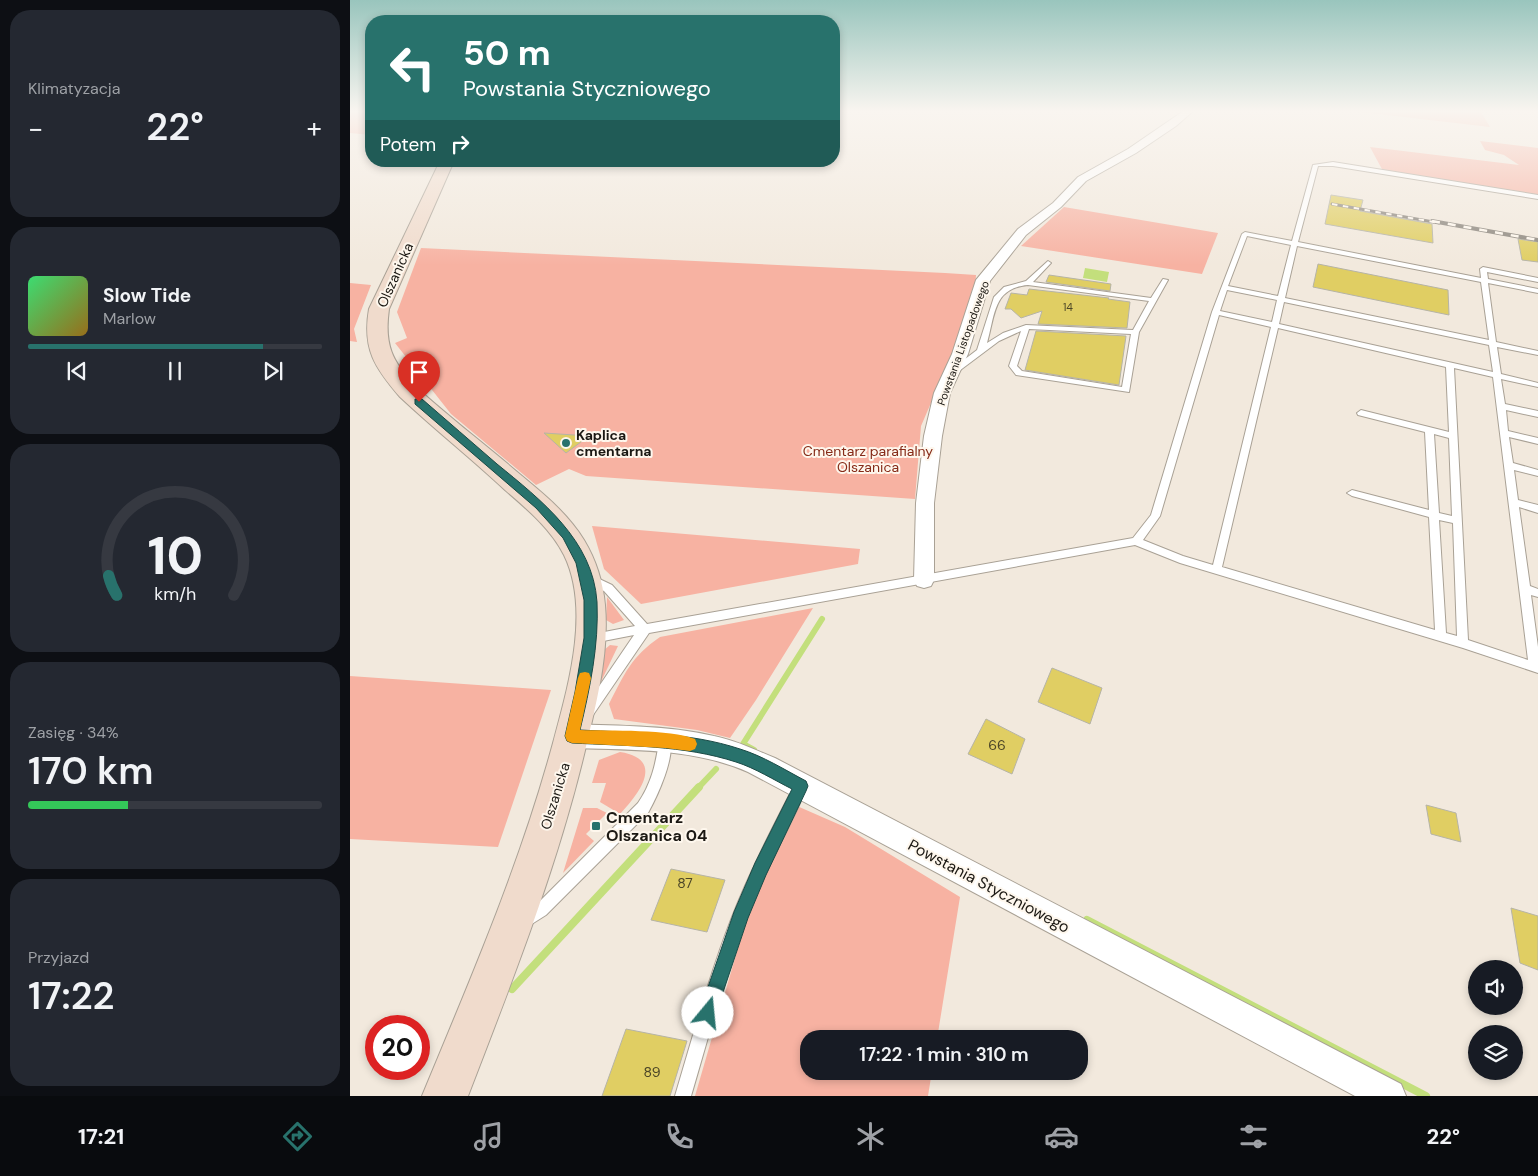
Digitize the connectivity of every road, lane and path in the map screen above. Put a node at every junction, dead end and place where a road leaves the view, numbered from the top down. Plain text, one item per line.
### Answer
1 (1111, 163) edge
2 (1319, 163) edge
3 (1321, 163) edge
4 (444, 167) edge
5 (1538, 197) edge
6 (1294, 244) junction
7 (1048, 263) dead end
8 (1165, 280) dead end
9 (1484, 280) junction
10 (1538, 280) edge
11 (1028, 283) junction
12 (1224, 287) junction
13 (1538, 291) edge
14 (1281, 299) junction
15 (1154, 300) junction
16 (1216, 312) junction
17 (1275, 325) junction
18 (1026, 327) junction
19 (1135, 332) junction
20 (1492, 344) junction
21 (980, 352) junction
22 (1538, 353) edge
23 (1450, 366) junction
24 (952, 372) junction
25 (1497, 376) junction
26 (1538, 385) edge
27 (1501, 406) junction
28 (1361, 413) dead end
29 (1538, 414) edge
30 (1429, 430) junction
31 (1504, 433) junction
32 (1453, 436) junction
33 (1538, 441) edge
34 (1508, 465) junction
35 (1538, 473) edge
36 (1352, 493) dead end
37 (1513, 502) junction
38 (1538, 509) edge
39 (1433, 514) junction
40 (1457, 521) junction
41 (1136, 541) junction
42 (1217, 569) junction
43 (586, 576) junction
44 (924, 580) junction
45 (1525, 589) junction
46 (1538, 593) edge
47 (645, 629) junction
48 (1441, 636) junction
49 (590, 638) junction
50 (1463, 643) junction
51 (1537, 667) edge
52 (572, 736) junction
53 (665, 741) junction
54 (801, 786) junction
55 (509, 931) junction
56 (445, 1096) edge
57 (683, 1096) edge
58 (1389, 1096) edge

1 - 24 street, Powstania Listopadowego
2 - 6 lane
3 - 5 lane
4 - 43 street, Olszanicka
6 - 9 lane
6 - 12 lane
6 - 14 lane
7 - 11 lane
8 - 15 lane
9 - 10 lane
9 - 13 lane
9 - 20 lane
11 - 15 lane
11 - 21 lane
12 - 14 lane
12 - 16 lane
14 - 17 lane
14 - 20 lane
15 - 19 lane
16 - 17 lane
16 - 41 lane
17 - 23 lane
17 - 42 lane
18 - 19 lane
18 - 19 lane
18 - 21 lane
20 - 22 lane
20 - 25 lane
21 - 24 lane
23 - 25 lane
23 - 32 lane
24 - 44 street, Powstania Listopadowego
25 - 26 lane
25 - 27 lane
27 - 29 lane
27 - 31 lane
28 - 30 lane
30 - 32 lane
30 - 39 lane
31 - 33 lane
31 - 34 lane
32 - 40 lane
34 - 35 lane
34 - 37 lane
36 - 39 lane
37 - 38 lane
37 - 45 lane
39 - 40 lane
39 - 48 lane
40 - 50 lane
41 - 42 lane
41 - 44 lane
42 - 48 lane
43 - 47 lane
43 - 49 street, Olszanicka
44 - 47 lane
45 - 46 lane
45 - 51 lane
47 - 49 lane
47 - 52 lane
48 - 50 lane
49 - 52 street, Olszanicka
50 - 51 lane
52 - 53 street, Powstania Styczniowego
52 - 55 street, Olszanicka
53 - 54 street, Powstania Styczniowego
53 - 55 lane
54 - 57 lane
54 - 58 street, Powstania Styczniowego
55 - 56 street, Olszanicka

